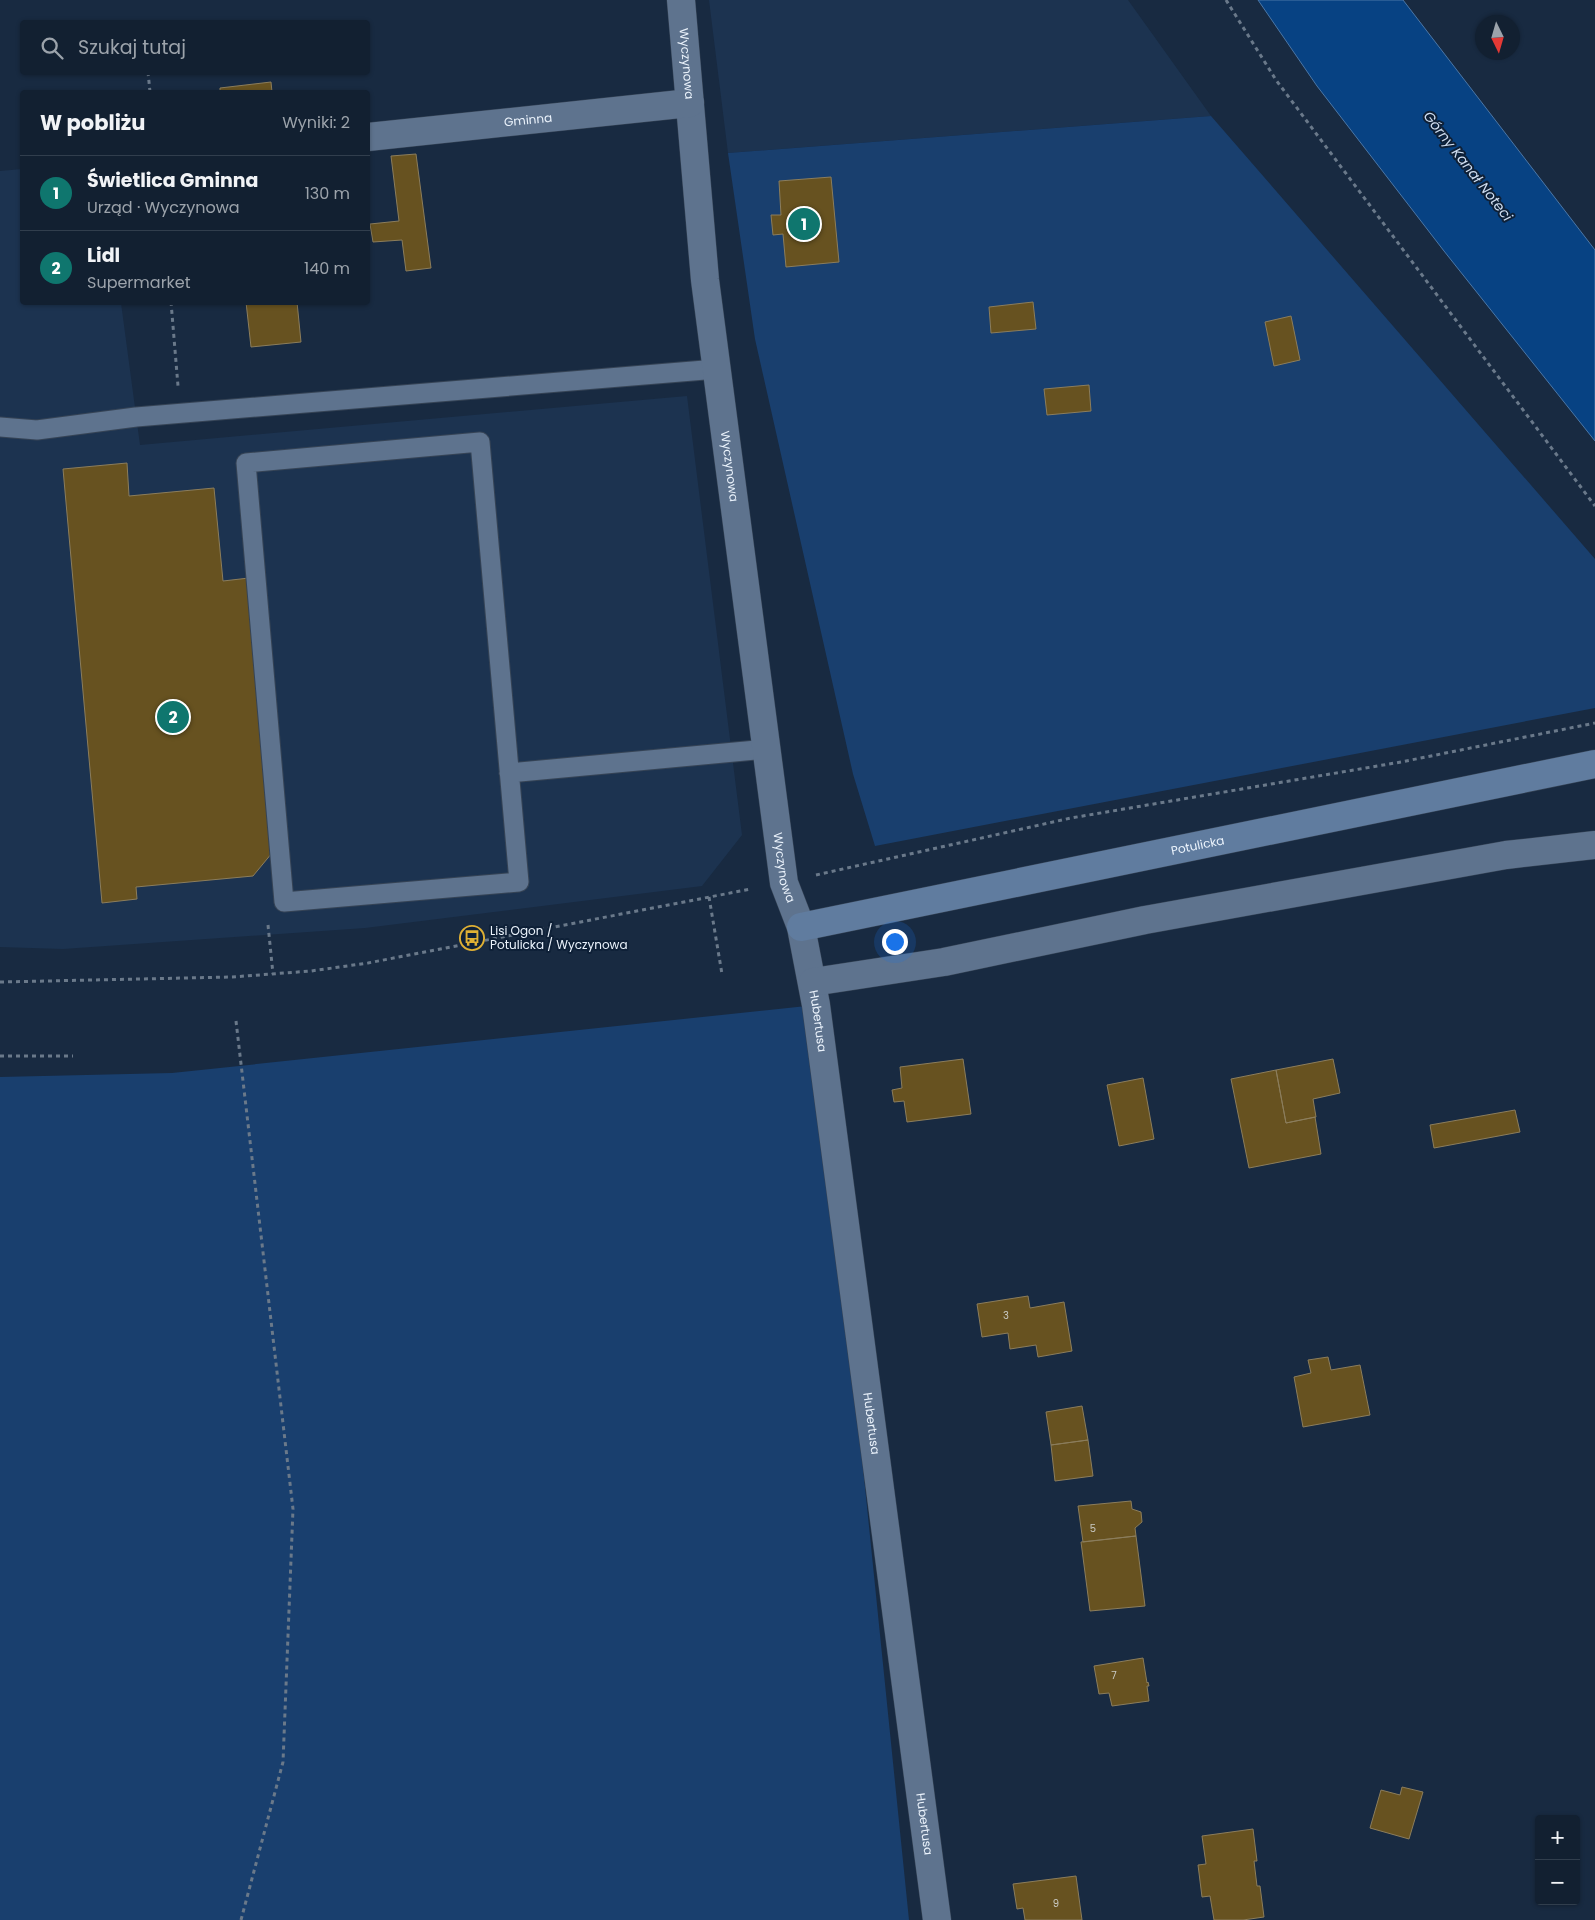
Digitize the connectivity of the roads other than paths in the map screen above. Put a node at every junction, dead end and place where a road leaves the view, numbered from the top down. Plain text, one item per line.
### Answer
1 (681, 0) edge
2 (690, 103) junction
3 (370, 137) edge
4 (716, 368) junction
5 (0, 428) edge
6 (767, 749) junction
7 (1595, 764) edge
8 (509, 773) junction
9 (1595, 846) edge
10 (801, 927) junction
11 (813, 982) junction
12 (937, 1920) edge

1 - 2 street, Wyczynowa
2 - 3 street, Gminna
2 - 4 street, Wyczynowa
4 - 5 lane
4 - 6 street, Wyczynowa
6 - 8 lane
6 - 10 street, Wyczynowa
7 - 10 street, Potulicka
8 - 8 lane
9 - 11 street
10 - 11 street, Hubertusa
11 - 12 street, Hubertusa

